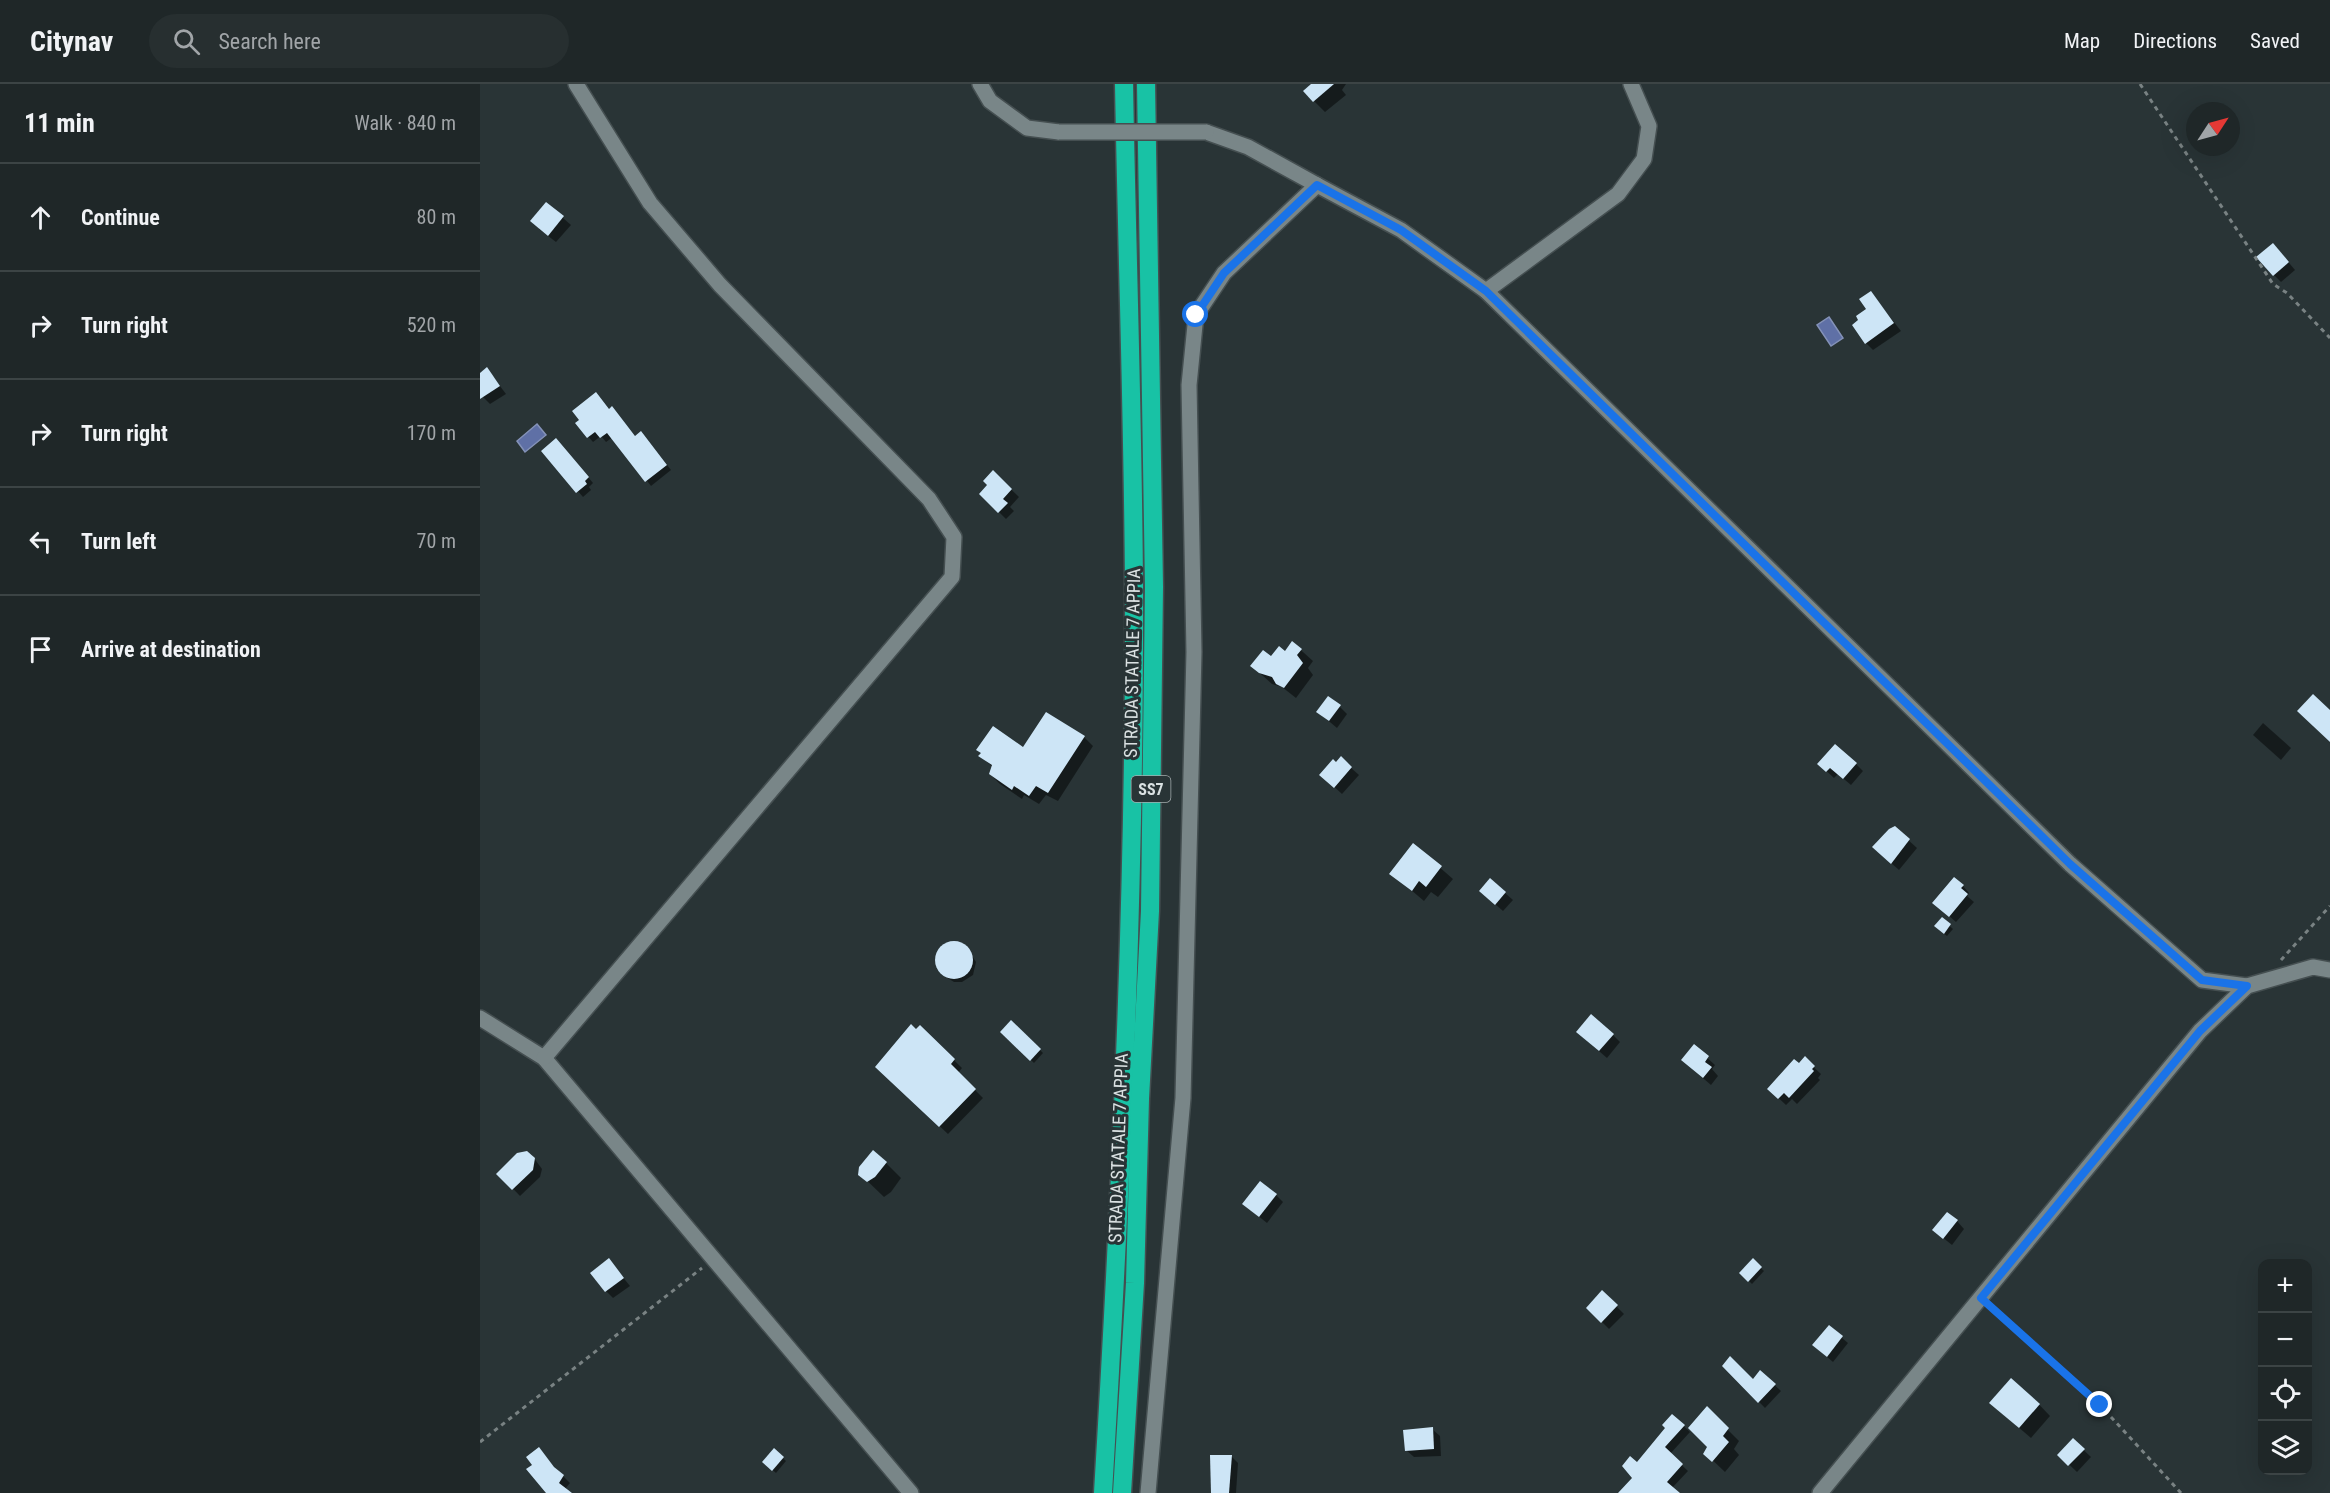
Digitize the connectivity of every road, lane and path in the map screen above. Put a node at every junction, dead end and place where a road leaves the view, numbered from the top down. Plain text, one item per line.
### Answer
1 (576, 84) edge
2 (980, 84) edge
3 (1124, 84) edge
4 (1146, 84) edge
5 (1631, 84) edge
6 (2140, 84) edge
7 (1317, 185) junction
8 (1486, 291) junction
9 (2330, 338) edge
10 (2330, 906) edge
11 (2330, 970) edge
12 (2254, 984) junction
13 (480, 1018) edge
14 (544, 1058) junction
15 (713, 1260) junction
16 (1981, 1298) junction
17 (480, 1442) edge
18 (911, 1493) edge
19 (1102, 1493) edge
20 (1122, 1493) edge
21 (1148, 1493) edge
22 (1820, 1493) edge
23 (2181, 1493) edge

1 - 14 street
2 - 7 street, bridge
3 - 19 highway, STRADA STATALE 7 APPIA / SS7
4 - 20 highway, STRADA STATALE 7 APPIA / SS7
5 - 8 street
6 - 9 path
7 - 8 street
7 - 21 street
8 - 12 street
10 - 12 path
11 - 12 street
12 - 16 street
13 - 14 street
14 - 15 street
15 - 17 path
15 - 18 street
16 - 22 street
16 - 23 path

